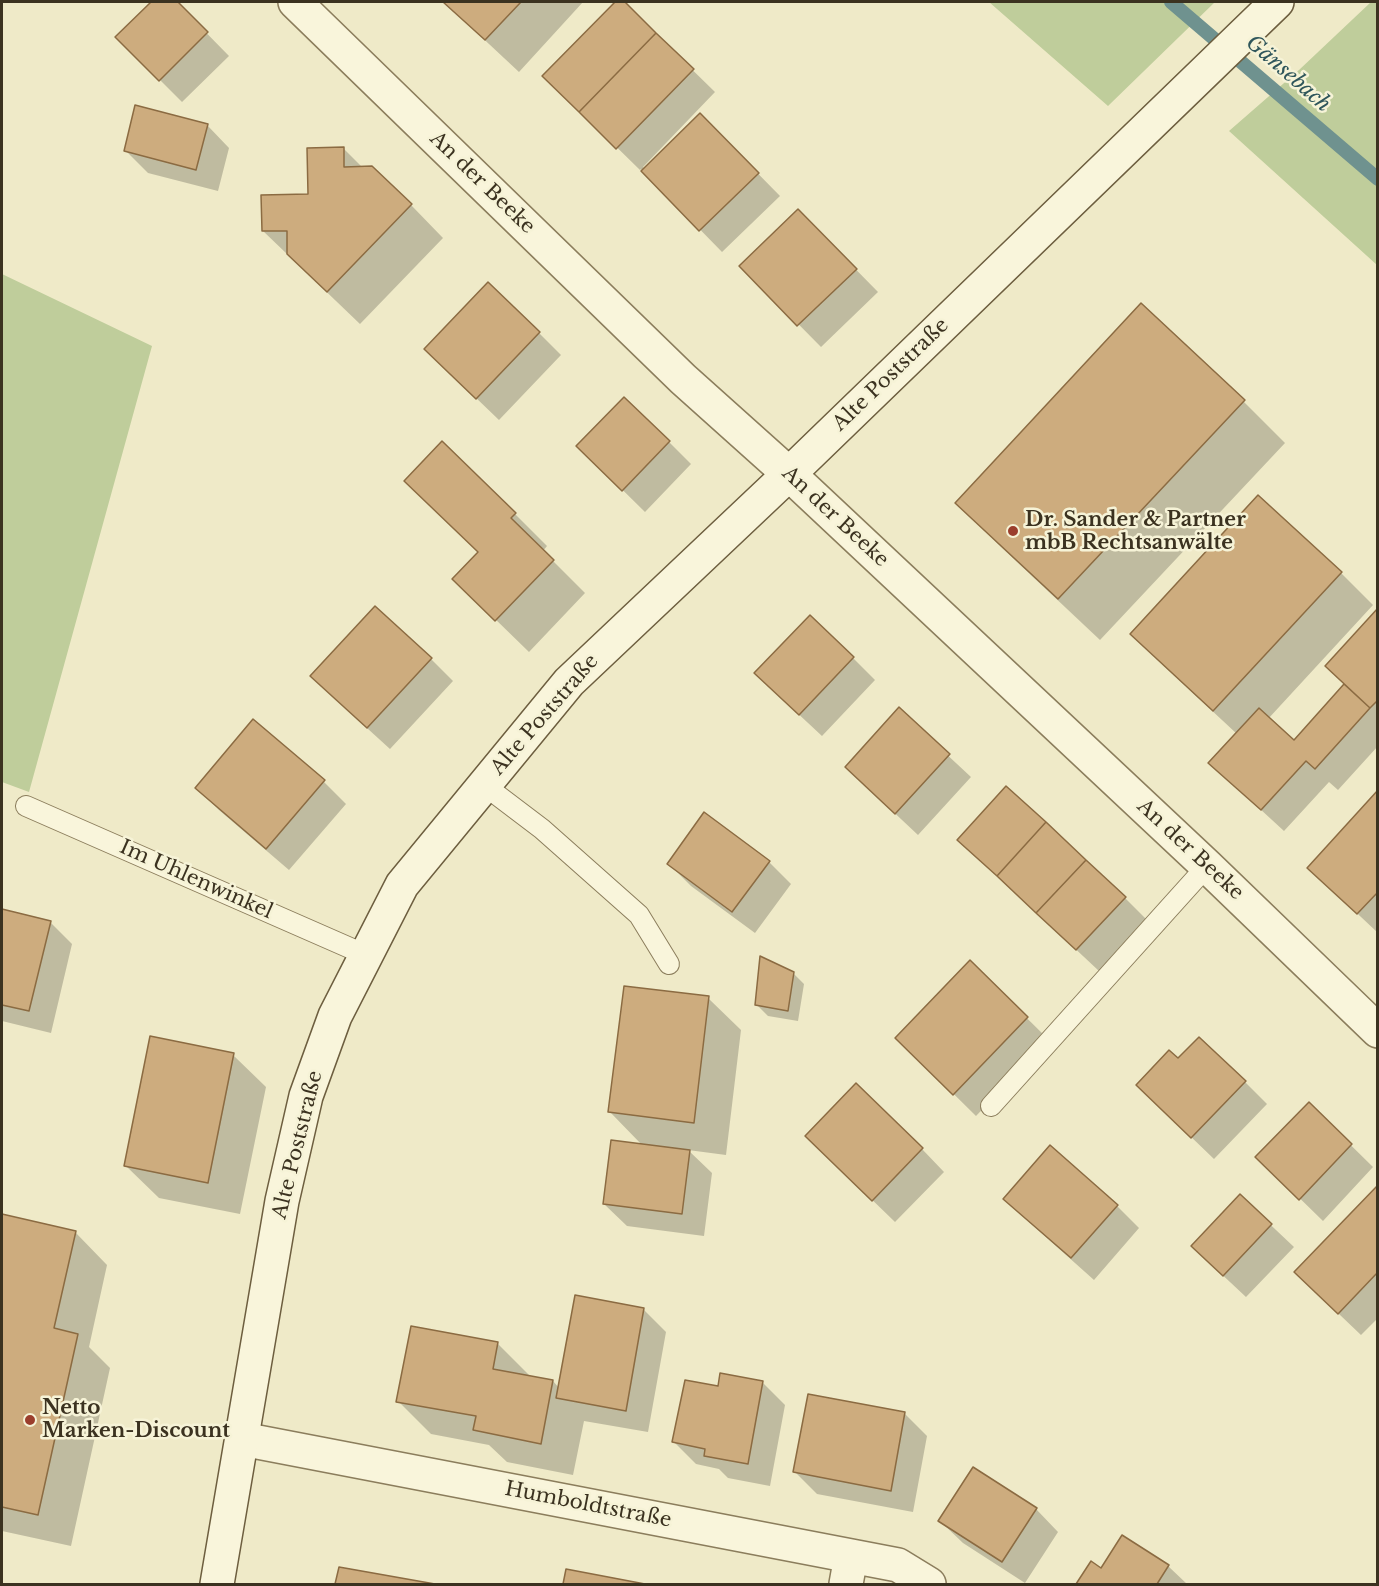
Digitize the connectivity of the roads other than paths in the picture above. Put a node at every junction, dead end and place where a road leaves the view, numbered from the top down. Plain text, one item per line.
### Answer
1 (295, 2) edge
2 (1277, 2) edge
3 (789, 474) junction
4 (484, 785) junction
5 (26, 806) dead end
6 (1207, 866) junction
7 (366, 955) junction
8 (669, 964) dead end
9 (1377, 1030) edge
10 (991, 1106) dead end
11 (242, 1438) junction
12 (849, 1570) edge
13 (217, 1584) edge
14 (929, 1584) edge

1 - 3 street, An der Beeke
2 - 3 street, Alte Poststraße
3 - 4 street, Alte Poststraße
3 - 6 street, An der Beeke
4 - 7 street, Alte Poststraße
4 - 8 lane
5 - 7 lane, Im Uhlenwinkel
6 - 9 street, An der Beeke
6 - 10 lane
7 - 11 street, Alte Poststraße
11 - 12 street, Humboldtstraße
11 - 13 street, Alte Poststraße
12 - 14 street, Humboldtstraße

